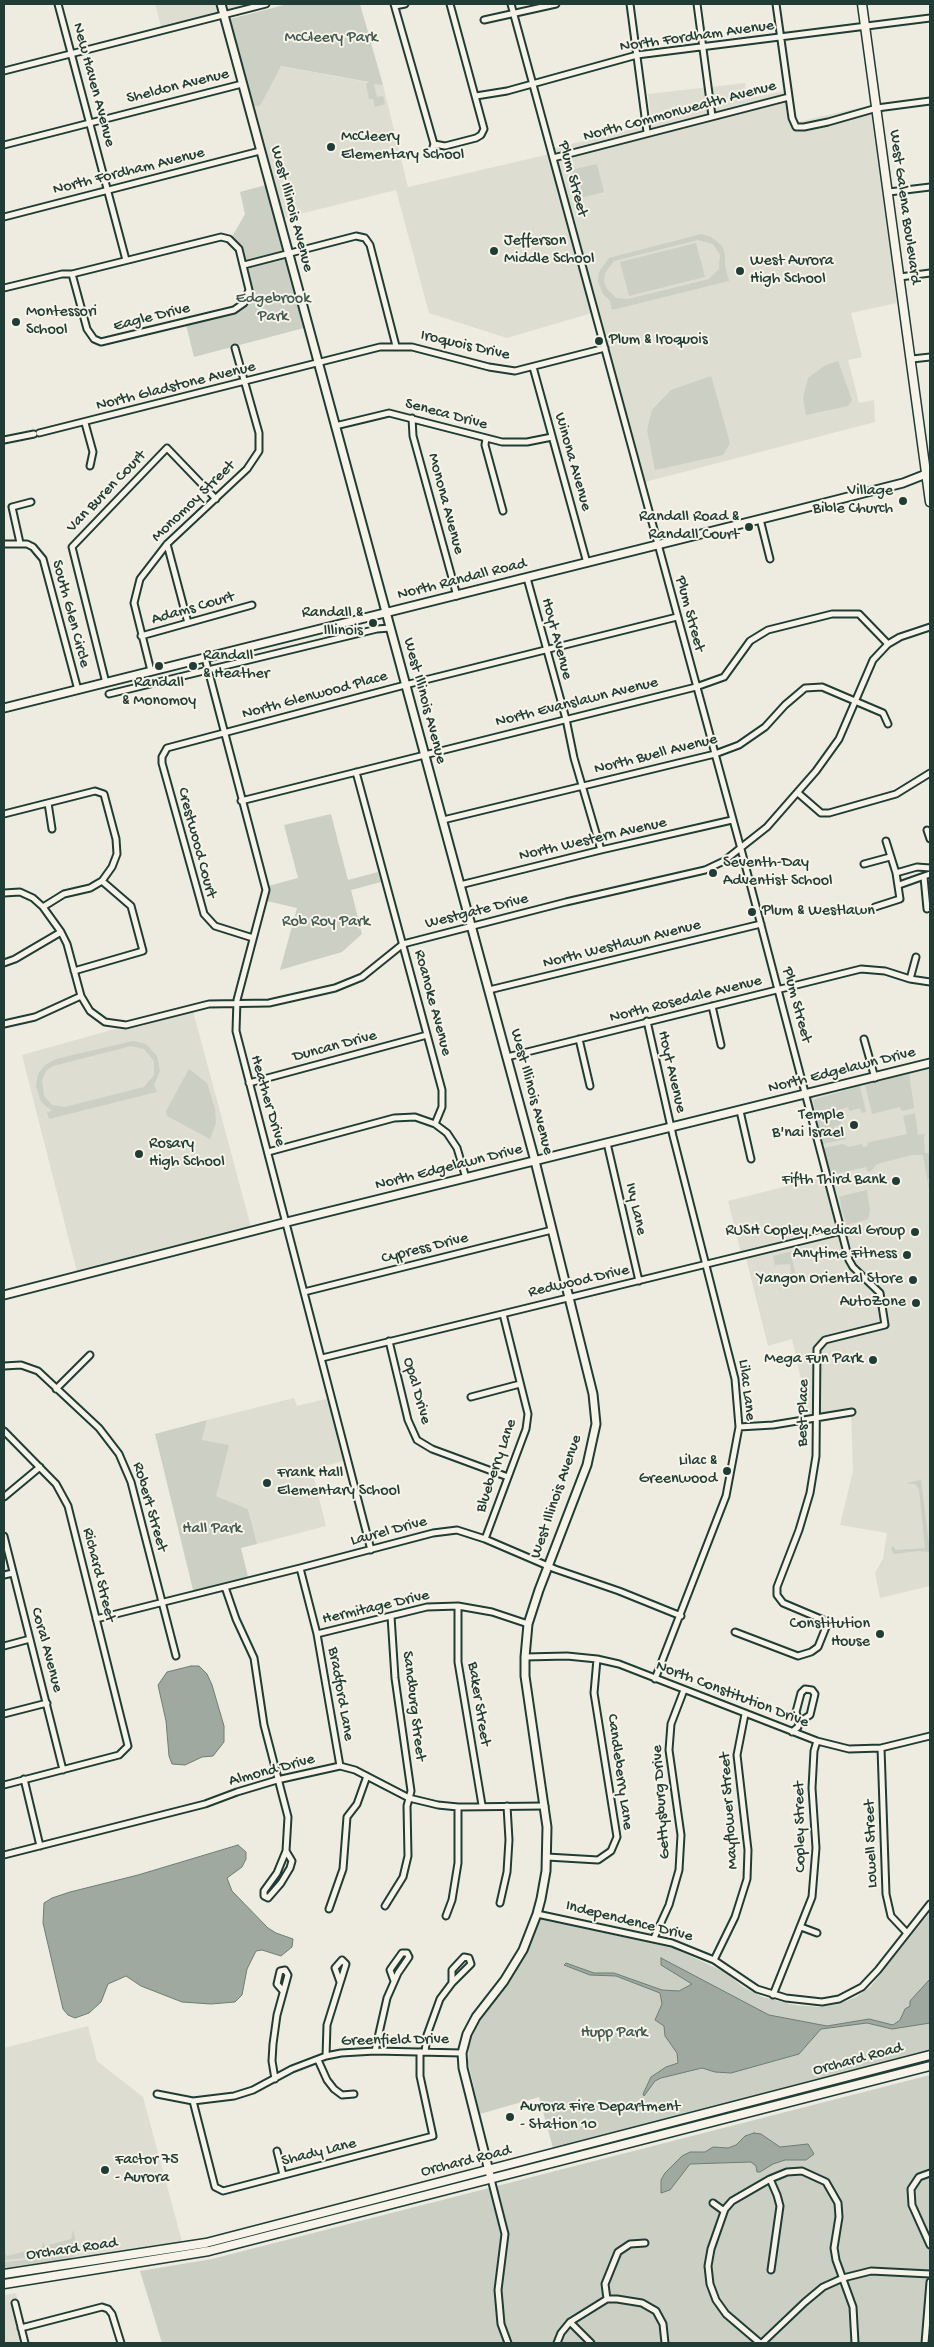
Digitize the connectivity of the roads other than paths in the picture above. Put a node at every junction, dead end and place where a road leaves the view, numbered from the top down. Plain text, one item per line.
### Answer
1 (58, 4) edge
2 (221, 4) edge
3 (266, 4) edge
4 (405, 4) edge
5 (450, 4) edge
6 (511, 4) edge
7 (556, 4) edge
8 (630, 4) edge
9 (697, 4) edge
10 (776, 4) edge
11 (862, 4) edge
12 (394, 5) edge
13 (224, 14) junction
14 (514, 14) junction
15 (930, 18) edge
16 (484, 20) dead end
17 (865, 26) junction
18 (781, 37) junction
19 (703, 46) junction
20 (71, 53) junction
21 (637, 55) junction
22 (4, 71) edge
23 (242, 84) junction
24 (533, 84) junction
25 (476, 96) junction
26 (789, 96) junction
27 (930, 101) edge
28 (877, 108) junction
29 (712, 116) junction
30 (90, 122) junction
31 (648, 132) junction
32 (434, 144) junction
33 (4, 145) edge
34 (260, 151) junction
35 (431, 153) dead end
36 (553, 158) junction
37 (930, 187) edge
38 (108, 190) junction
39 (889, 192) junction
40 (4, 216) edge
41 (288, 253) junction
42 (126, 260) junction
43 (244, 265) junction
44 (930, 273) edge
45 (72, 274) junction
46 (900, 277) junction
47 (4, 288) edge
48 (396, 346) junction
49 (236, 348) dead end
50 (605, 348) junction
51 (930, 357) edge
52 (912, 359) junction
53 (318, 363) junction
54 (533, 367) junction
55 (244, 382) junction
56 (412, 418) junction
57 (85, 423) junction
58 (335, 426) junction
59 (552, 437) junction
60 (486, 438) junction
61 (4, 440) edge
62 (90, 466) dead end
63 (928, 473) edge
64 (216, 499) junction
65 (31, 502) dead end
66 (930, 502) edge
67 (503, 511) dead end
68 (760, 519) junction
69 (20, 543) junction
70 (4, 544) edge
71 (167, 544) junction
72 (658, 545) junction
73 (770, 560) dead end
74 (588, 563) junction
75 (527, 578) junction
76 (457, 596) junction
77 (252, 605) dead end
78 (386, 614) junction
79 (677, 618) junction
80 (188, 623) junction
81 (930, 627) edge
82 (390, 628) junction
83 (140, 636) junction
84 (888, 644) junction
85 (546, 651) junction
86 (205, 658) junction
87 (207, 669) junction
88 (151, 671) junction
89 (106, 683) junction
90 (405, 685) junction
91 (696, 687) junction
92 (78, 690) junction
93 (110, 694) dead end
94 (854, 701) junction
95 (4, 708) edge
96 (566, 719) junction
97 (888, 724) dead end
98 (223, 733) junction
99 (164, 752) joint
100 (424, 754) junction
101 (715, 754) junction
102 (356, 772) junction
103 (930, 773) edge
104 (584, 786) junction
105 (798, 793) junction
106 (241, 801) junction
107 (48, 803) junction
108 (4, 814) edge
109 (443, 820) junction
110 (732, 820) junction
111 (52, 829) dead end
112 (927, 830) dead end
113 (930, 839) edge
114 (886, 841) dead end
115 (741, 849) junction
116 (601, 850) junction
117 (890, 857) junction
118 (864, 864) dead end
119 (930, 868) edge
120 (896, 872) junction
121 (930, 874) edge
122 (924, 877) junction
123 (102, 881) junction
124 (460, 885) junction
125 (898, 885) junction
126 (4, 894) edge
127 (44, 906) junction
128 (876, 907) dead end
129 (928, 909) dead end
130 (760, 924) junction
131 (471, 926) junction
132 (61, 932) junction
133 (253, 938) junction
134 (403, 944) junction
135 (916, 957) dead end
136 (4, 963) edge
137 (74, 971) junction
138 (910, 979) junction
139 (930, 982) edge
140 (489, 990) junction
141 (779, 990) junction
142 (81, 996) junction
143 (236, 1002) junction
144 (712, 1006) junction
145 (647, 1022) junction
146 (4, 1024) edge
147 (427, 1035) junction
148 (579, 1038) junction
149 (864, 1039) dead end
150 (721, 1045) dead end
151 (507, 1057) junction
152 (930, 1063) edge
153 (875, 1078) junction
154 (249, 1083) junction
155 (590, 1086) dead end
156 (807, 1095) junction
157 (740, 1111) junction
158 (435, 1124) junction
159 (671, 1127) junction
160 (607, 1143) junction
161 (268, 1152) junction
162 (751, 1158) dead end
163 (535, 1161) junction
164 (466, 1178) junction
165 (287, 1222) junction
166 (552, 1230) junction
167 (842, 1231) junction
168 (706, 1265) junction
169 (639, 1281) junction
170 (304, 1292) junction
171 (4, 1295) edge
172 (569, 1297) junction
173 (502, 1314) junction
174 (389, 1341) junction
175 (90, 1355) dead end
176 (322, 1358) junction
177 (4, 1366) edge
178 (520, 1384) junction
179 (56, 1389) junction
180 (471, 1397) dead end
181 (852, 1412) dead end
182 (817, 1418) junction
183 (739, 1427) junction
184 (4, 1431) edge
185 (40, 1467) junction
186 (508, 1477) junction
187 (4, 1498) edge
188 (4, 1536) edge
189 (485, 1538) junction
190 (371, 1550) junction
191 (549, 1566) junction
192 (300, 1568) junction
193 (13, 1573) junction
194 (4, 1576) edge
195 (225, 1587) junction
196 (162, 1602) junction
197 (458, 1606) junction
198 (391, 1616) junction
199 (680, 1616) junction
200 (96, 1619) junction
201 (528, 1624) junction
202 (735, 1632) dead end
203 (317, 1634) junction
204 (30, 1639) junction
205 (4, 1646) edge
206 (176, 1656) dead end
207 (524, 1657) junction
208 (597, 1659) junction
209 (655, 1680) junction
210 (684, 1690) junction
211 (47, 1703) junction
212 (4, 1714) edge
213 (745, 1714) junction
214 (800, 1722) junction
215 (792, 1732) junction
216 (930, 1736) edge
217 (817, 1742) junction
218 (881, 1748) junction
219 (340, 1766) junction
220 (64, 1770) junction
221 (367, 1776) junction
222 (24, 1779) junction
223 (277, 1780) junction
224 (4, 1784) edge
225 (409, 1798) junction
226 (482, 1805) junction
227 (507, 1806) junction
228 (546, 1806) junction
229 (458, 1807) junction
230 (40, 1846) junction
231 (286, 1851) junction
232 (4, 1855) edge
233 (547, 1857) junction
234 (500, 1903) dead end
235 (930, 1904) edge
236 (385, 1906) dead end
237 (330, 1909) dead end
238 (537, 1914) junction
239 (446, 1916) dead end
240 (801, 1927) junction
241 (817, 1932) dead end
242 (907, 1933) junction
243 (654, 1938) junction
244 (714, 1960) junction
245 (394, 1981) junction
246 (340, 1982) dead end
247 (452, 1982) junction
248 (283, 1992) dead end
249 (773, 1995) junction
250 (375, 2051) junction
251 (423, 2052) junction
252 (462, 2053) junction
253 (930, 2055) edge
254 (326, 2056) junction
255 (318, 2060) junction
256 (930, 2066) edge
257 (276, 2079) junction
258 (158, 2094) dead end
259 (354, 2094) dead end
260 (193, 2101) junction
261 (277, 2151) dead end
262 (488, 2170) junction
263 (930, 2173) edge
264 (283, 2175) junction
265 (830, 2177) dead end
266 (491, 2179) junction
267 (770, 2179) junction
268 (824, 2181) junction
269 (713, 2203) dead end
270 (724, 2211) junction
271 (645, 2243) dead end
272 (930, 2245) edge
273 (771, 2270) dead end
274 (4, 2274) edge
275 (930, 2274) edge
276 (843, 2278) junction
277 (930, 2282) edge
278 (4, 2284) edge
279 (607, 2299) junction
280 (15, 2303) dead end
281 (570, 2322) junction
282 (21, 2328) junction
283 (25, 2343) edge
284 (120, 2343) edge
285 (508, 2343) edge
286 (556, 2343) edge
287 (591, 2343) edge
288 (664, 2343) edge
289 (761, 2343) edge
290 (855, 2343) edge
291 (925, 2343) edge

1 - 20 street, New Haven Avenue
2 - 13 street, West Illinois Avenue
3 - 13 street
4 - 12 street
5 - 25 street
6 - 14 street, Plum Street
7 - 14 street
8 - 21 street
9 - 19 street
10 - 18 street
11 - 17 main road, West Galena Boulevard
12 - 32 street
13 - 20 street
13 - 23 street, West Illinois Avenue
14 - 16 street
14 - 24 street, Plum Street
15 - 17 street, North Fordham Avenue
17 - 18 street, North Fordham Avenue
17 - 28 main road, West Galena Boulevard
18 - 19 street, North Fordham Avenue
18 - 26 street
19 - 21 street, North Fordham Avenue
19 - 29 street
20 - 22 street
20 - 30 street, New Haven Avenue
21 - 24 street, North Fordham Avenue
21 - 31 street
23 - 30 street, Sheldon Avenue
23 - 34 street, West Illinois Avenue
24 - 25 street, North Fordham Avenue
24 - 36 street, Plum Street
25 - 32 street
26 - 28 street, North Commonwealth Avenue
26 - 29 street, North Commonwealth Avenue
27 - 28 street
28 - 39 main road, West Galena Boulevard
29 - 31 street, North Commonwealth Avenue
30 - 33 street, Sheldon Avenue
30 - 38 street, New Haven Avenue
31 - 36 street, North Commonwealth Avenue
32 - 35 street
34 - 38 street, North Fordham Avenue
34 - 41 street, West Illinois Avenue
36 - 50 street, Plum Street
37 - 39 street
38 - 40 street, North Fordham Avenue
38 - 42 street, New Haven Avenue
39 - 46 main road, West Galena Boulevard
41 - 43 street
41 - 48 street
41 - 53 street, West Illinois Avenue
42 - 43 street, Eagle Drive
42 - 45 street, Eagle Drive
43 - 45 street, Eagle Drive
44 - 46 street
45 - 47 street
46 - 52 main road, West Galena Boulevard
48 - 53 street, Iroquois Drive
48 - 54 street, Iroquois Drive
49 - 55 street, Monomoy Street
50 - 54 street, Iroquois Drive
50 - 72 street, Plum Street
51 - 52 street
52 - 63 main road, West Galena Boulevard
53 - 55 street, North Gladstone Avenue
53 - 58 street, West Illinois Avenue
54 - 59 street, Winona Avenue
55 - 57 street, North Gladstone Avenue
55 - 64 street, Monomoy Street
56 - 58 street, Seneca Drive
56 - 60 street, Seneca Drive
56 - 76 street, Monona Avenue
57 - 61 street, North Gladstone Avenue
57 - 62 street
58 - 78 street, West Illinois Avenue
59 - 60 street, Seneca Drive
59 - 74 street, Winona Avenue
60 - 67 street
63 - 66 main road, West Galena Boulevard
63 - 68 street, North Randall Road
64 - 71 street, Monomoy Street
64 - 89 street, Van Buren Court
65 - 69 street
68 - 72 street, North Randall Road
68 - 73 street
69 - 70 street
69 - 92 street, South Glen Circle
71 - 80 street
71 - 83 street, Monomoy Street
72 - 74 street, North Randall Road
72 - 79 street, Plum Street
74 - 75 street, North Randall Road
75 - 76 street, North Randall Road
75 - 85 street, Hoyt Avenue
76 - 78 street, North Randall Road
77 - 80 street, Adams Court
78 - 82 street, West Illinois Avenue
78 - 86 street, North Randall Road
79 - 85 street, North Glenwood Place
79 - 91 street, Plum Street
80 - 83 street, Adams Court
81 - 84 street, Westgate Drive
82 - 87 street
82 - 90 street, West Illinois Avenue
83 - 88 street, Monomoy Street
84 - 91 street, North Evanslawn Avenue
84 - 94 street, Westgate Drive
85 - 90 street, North Glenwood Place
85 - 96 street, Hoyt Avenue
86 - 87 street, Heather Drive
86 - 88 street, North Randall Road
87 - 93 street
87 - 98 street, Heather Drive
88 - 89 street, North Randall Road
89 - 92 street, North Randall Road
90 - 98 street, North Glenwood Place
90 - 100 street, West Illinois Avenue
91 - 96 street, North Evanslawn Avenue
91 - 101 street, Plum Street
92 - 95 street, North Randall Road
94 - 97 street, North Buell Avenue
94 - 101 street, North Buell Avenue
94 - 105 street, Westgate Drive
96 - 100 street, North Evanslawn Avenue
96 - 104 street, Hoyt Avenue
98 - 99 street, North Glenwood Place
98 - 106 street, Heather Drive
99 - 133 street, Crestwood Court
100 - 102 street, North Evanslawn Avenue
100 - 109 street, West Illinois Avenue
101 - 104 street, North Buell Avenue
101 - 110 street, Plum Street
102 - 106 street, North Evanslawn Avenue
102 - 134 street, Roanoke Avenue
103 - 105 street
104 - 109 street, North Buell Avenue
104 - 116 street, Hoyt Avenue
105 - 115 street, Westgate Drive
106 - 133 street, Heather Drive
107 - 108 street
107 - 111 street
107 - 123 street
109 - 124 street, West Illinois Avenue
110 - 115 street, Plum Street
110 - 116 street, North Western Avenue
112 - 113 street
114 - 117 street
115 - 130 street, Plum Street
115 - 131 street, Westgate Drive
116 - 124 street, North Western Avenue
117 - 118 street
117 - 120 street
119 - 120 street
120 - 125 street
121 - 122 street
122 - 125 street
122 - 129 street
123 - 127 street
123 - 137 street
124 - 131 street, West Illinois Avenue
125 - 128 street
126 - 127 street, Westgate Drive
127 - 132 street, Westgate Drive
130 - 140 street, North Westlawn Avenue
130 - 141 street, Plum Street
131 - 134 street, Westgate Drive
131 - 140 street, West Illinois Avenue
132 - 136 street
132 - 137 street, Westgate Drive
133 - 143 street, Heather Drive
134 - 143 street, Westgate Drive
134 - 147 street, Roanoke Avenue
135 - 138 street
137 - 142 street, Westgate Drive
138 - 139 street, North Rosedale Avenue
138 - 141 street, North Rosedale Avenue
140 - 151 street, West Illinois Avenue
141 - 144 street, North Rosedale Avenue
141 - 156 street, Plum Street
142 - 143 street, Westgate Drive
142 - 146 street
143 - 154 street, Heather Drive
144 - 145 street, North Rosedale Avenue
144 - 150 street
145 - 148 street, North Rosedale Avenue
145 - 159 street, Hoyt Avenue
147 - 154 street, Duncan Drive
147 - 158 street, Roanoke Avenue
148 - 151 street, North Rosedale Avenue
148 - 155 street
149 - 153 street
151 - 163 street, West Illinois Avenue
152 - 153 street, North Edgelawn Drive
153 - 156 street, North Edgelawn Drive
154 - 161 street, Heather Drive
156 - 157 street, North Edgelawn Drive
156 - 167 street, Plum Street
157 - 159 street, North Edgelawn Drive
157 - 162 street
158 - 161 street
158 - 164 street
159 - 160 street, North Edgelawn Drive
159 - 168 street, Lilac Lane
160 - 163 street, North Edgelawn Drive
160 - 169 street, Ivy Lane
161 - 165 street, Heather Drive
163 - 164 street, North Edgelawn Drive
163 - 166 street, West Illinois Avenue
164 - 165 street, North Edgelawn Drive
165 - 170 street, Heather Drive
165 - 171 street, North Edgelawn Drive
166 - 170 street, Cypress Drive
166 - 172 street, West Illinois Avenue
167 - 168 street, Redwood Drive
167 - 182 street, Best Place
168 - 169 street, Redwood Drive
168 - 183 street, Lilac Lane
169 - 172 street, Redwood Drive
170 - 176 street, Heather Drive
172 - 173 street, Redwood Drive
172 - 191 street, West Illinois Avenue
173 - 174 street, Redwood Drive
173 - 178 street, Blueberry Lane
174 - 176 street, Redwood Drive
174 - 186 street, Opal Drive
175 - 179 street
176 - 190 street, Heather Drive
177 - 179 street
178 - 180 street
178 - 186 street, Blueberry Lane
179 - 196 street, Robert Street
181 - 182 street
182 - 183 street
182 - 202 street, Best Place
183 - 199 street, Lilac Lane
184 - 185 street, Richard Street
185 - 187 street
185 - 200 street, Richard Street
186 - 189 street, Blueberry Lane
188 - 193 street, Coral Avenue
189 - 190 street, Laurel Drive
189 - 191 street, Laurel Drive
190 - 192 street, Laurel Drive
191 - 199 street, Laurel Drive
191 - 201 street, West Illinois Avenue
192 - 195 street, Laurel Drive
192 - 203 street, Bradford Lane
193 - 194 street
193 - 204 street, Coral Avenue
195 - 196 street, Laurel Drive
195 - 223 street
196 - 200 street, Laurel Drive
196 - 206 street, Robert Street
197 - 198 street, Hermitage Drive
197 - 201 street, Hermitage Drive
197 - 226 street, Baker Street
198 - 203 street, Hermitage Drive
198 - 225 street, Sandburg Street
199 - 209 street, Lilac Lane
200 - 220 street, Richard Street
201 - 207 street, West Illinois Avenue
203 - 219 street, Bradford Lane
204 - 205 street
204 - 211 street, Coral Avenue
207 - 208 street, North Constitution Drive
207 - 228 street, West Illinois Avenue
208 - 209 street, North Constitution Drive
208 - 233 street, Candleberry Lane
209 - 210 street, North Constitution Drive
210 - 213 street, North Constitution Drive
210 - 243 street, Gettysburg Drive
211 - 212 street
211 - 220 street, Coral Avenue
213 - 215 street, North Constitution Drive
213 - 244 street, Mayflower Street
214 - 214 street
214 - 215 street
215 - 217 street, North Constitution Drive
216 - 218 street, North Constitution Drive
217 - 218 street, North Constitution Drive
217 - 240 street, Copley Street
218 - 242 street, Lowell Street
219 - 221 street, Almond Drive
219 - 223 street, Almond Drive
220 - 222 street
221 - 225 street, Almond Drive
221 - 237 street
222 - 224 street
222 - 230 street
223 - 230 street, Almond Drive
223 - 231 street
225 - 229 street, Almond Drive
225 - 236 street, Sandburg Street
226 - 227 street, Almond Drive
226 - 229 street, Almond Drive
227 - 228 street, Almond Drive
227 - 234 street
228 - 233 street, West Illinois Avenue
229 - 239 street
230 - 232 street, Almond Drive
231 - 231 street
233 - 238 street, West Illinois Avenue
235 - 242 street, Independence Drive
238 - 243 street, Independence Drive
238 - 252 street, West Illinois Avenue
240 - 241 street
240 - 249 street, Copley Street
242 - 249 street, Independence Drive
243 - 244 street, Independence Drive
244 - 249 street, Independence Drive
245 - 245 street
245 - 250 street
246 - 254 street
247 - 247 street
247 - 251 street
248 - 257 street
250 - 251 street, Greenfield Drive
250 - 254 street, Greenfield Drive
251 - 252 street, Greenfield Drive
251 - 264 street, Shady Lane
252 - 262 street, West Illinois Avenue
253 - 262 main road, Orchard Road
254 - 255 street, Greenfield Drive
255 - 257 street, Greenfield Drive
255 - 259 street
256 - 266 main road, Orchard Road
257 - 260 street, Greenfield Drive
258 - 260 street, Greenfield Drive
260 - 264 street, Shady Lane
261 - 264 street
262 - 266 street, West Illinois Avenue
262 - 274 main road, Orchard Road
263 - 272 street
265 - 268 street
266 - 278 main road, Orchard Road
266 - 285 street
267 - 268 street
267 - 270 street
267 - 273 street
268 - 276 street
269 - 270 street
270 - 289 street
271 - 279 street
275 - 276 street
276 - 289 street
276 - 290 street
277 - 291 street
279 - 281 street
279 - 288 street
280 - 282 street
281 - 286 street
281 - 287 street
282 - 283 street
282 - 284 street

